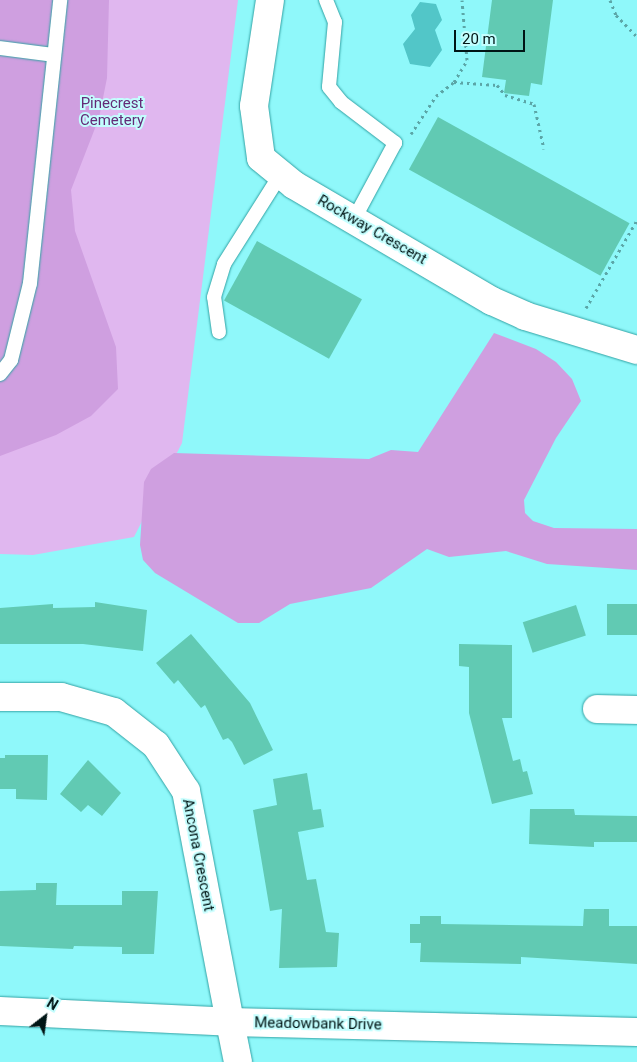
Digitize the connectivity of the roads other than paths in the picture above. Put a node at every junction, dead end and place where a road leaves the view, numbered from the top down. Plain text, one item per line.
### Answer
1 (60, 0) edge
2 (270, 0) edge
3 (326, 0) edge
4 (0, 48) edge
5 (54, 55) junction
6 (281, 174) junction
7 (354, 219) junction
8 (219, 332) dead end
9 (637, 350) edge
10 (0, 374) edge
11 (0, 696) edge
12 (597, 710) dead end
13 (637, 710) edge
14 (0, 1011) edge
15 (230, 1022) junction
16 (637, 1032) edge
17 (238, 1062) edge

1 - 5 lane
2 - 6 street, Rockway Crescent
3 - 7 lane
4 - 5 lane
5 - 10 lane
6 - 7 street, Rockway Crescent
6 - 8 lane
7 - 9 street, Rockway Crescent
11 - 15 street, Ancona Crescent
12 - 13 street
14 - 15 street, Meadowbank Drive
15 - 16 street, Meadowbank Drive
15 - 17 street, Ancona Crescent

